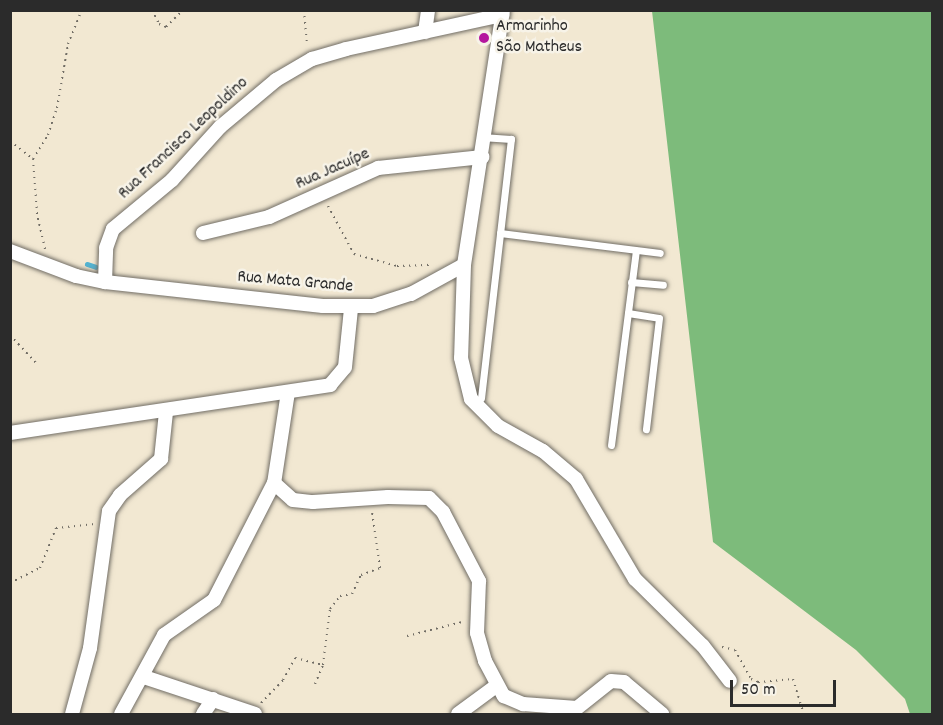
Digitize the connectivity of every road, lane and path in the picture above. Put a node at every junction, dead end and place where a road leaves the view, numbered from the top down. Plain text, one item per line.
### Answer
1 (82, 10) edge
2 (152, 10) edge
3 (183, 10) edge
4 (304, 10) edge
5 (428, 10) edge
6 (502, 13) edge
7 (425, 32) junction
8 (312, 59) junction
9 (485, 136) junction
10 (10, 141) edge
11 (482, 157) junction
12 (33, 159) junction
13 (322, 192) junction
14 (203, 233) dead end
15 (500, 233) junction
16 (10, 251) edge
17 (636, 251) junction
18 (660, 253) dead end
19 (464, 265) junction
20 (50, 266) junction
21 (105, 282) junction
22 (632, 282) junction
23 (663, 285) dead end
24 (351, 309) junction
25 (627, 313) junction
26 (10, 335) edge
27 (38, 365) dead end
28 (288, 392) junction
29 (481, 398) dead end
30 (166, 412) junction
31 (646, 429) dead end
32 (10, 433) edge
33 (611, 444) dead end
34 (274, 483) junction
35 (370, 498) junction
36 (105, 524) junction
37 (10, 583) edge
38 (477, 619) junction
39 (407, 636) dead end
40 (703, 646) junction
41 (323, 665) junction
42 (144, 677) junction
43 (730, 681) dead end
44 (315, 684) dead end
45 (496, 686) junction
46 (213, 699) junction
47 (254, 713) edge
48 (72, 714) edge
49 (121, 714) edge
50 (203, 714) edge
51 (458, 714) edge
52 (662, 714) edge
53 (804, 714) edge

1 - 12 path
2 - 3 path
4 - 8 path
5 - 7 street
6 - 7 street, Rua Francisco Leopoldino
6 - 9 street
7 - 8 street, Rua Francisco Leopoldino
8 - 21 street, Rua Francisco Leopoldino
9 - 11 street
9 - 15 lane
10 - 12 path
11 - 13 street, Rua Jacuípe
11 - 19 street
12 - 20 path
13 - 14 street, Rua Jacuípe
13 - 19 path
15 - 17 lane
15 - 29 lane
16 - 20 street, Rua Mata Grande
17 - 18 lane
17 - 22 lane
19 - 24 street, Rua Mata Grande
19 - 40 street
20 - 21 street, Rua Mata Grande
21 - 24 street, Rua Mata Grande
22 - 23 lane
22 - 25 lane
24 - 28 street
25 - 31 lane
25 - 33 lane
26 - 27 path
28 - 30 street
28 - 34 street
30 - 32 street
30 - 36 street
34 - 35 street
34 - 42 street
35 - 38 street
35 - 41 path
36 - 37 path
36 - 48 street
38 - 39 path
38 - 45 street
40 - 43 street
40 - 53 path
41 - 44 path
41 - 47 path
42 - 46 street
42 - 49 street
45 - 51 street
45 - 52 street
46 - 47 street
46 - 50 street

